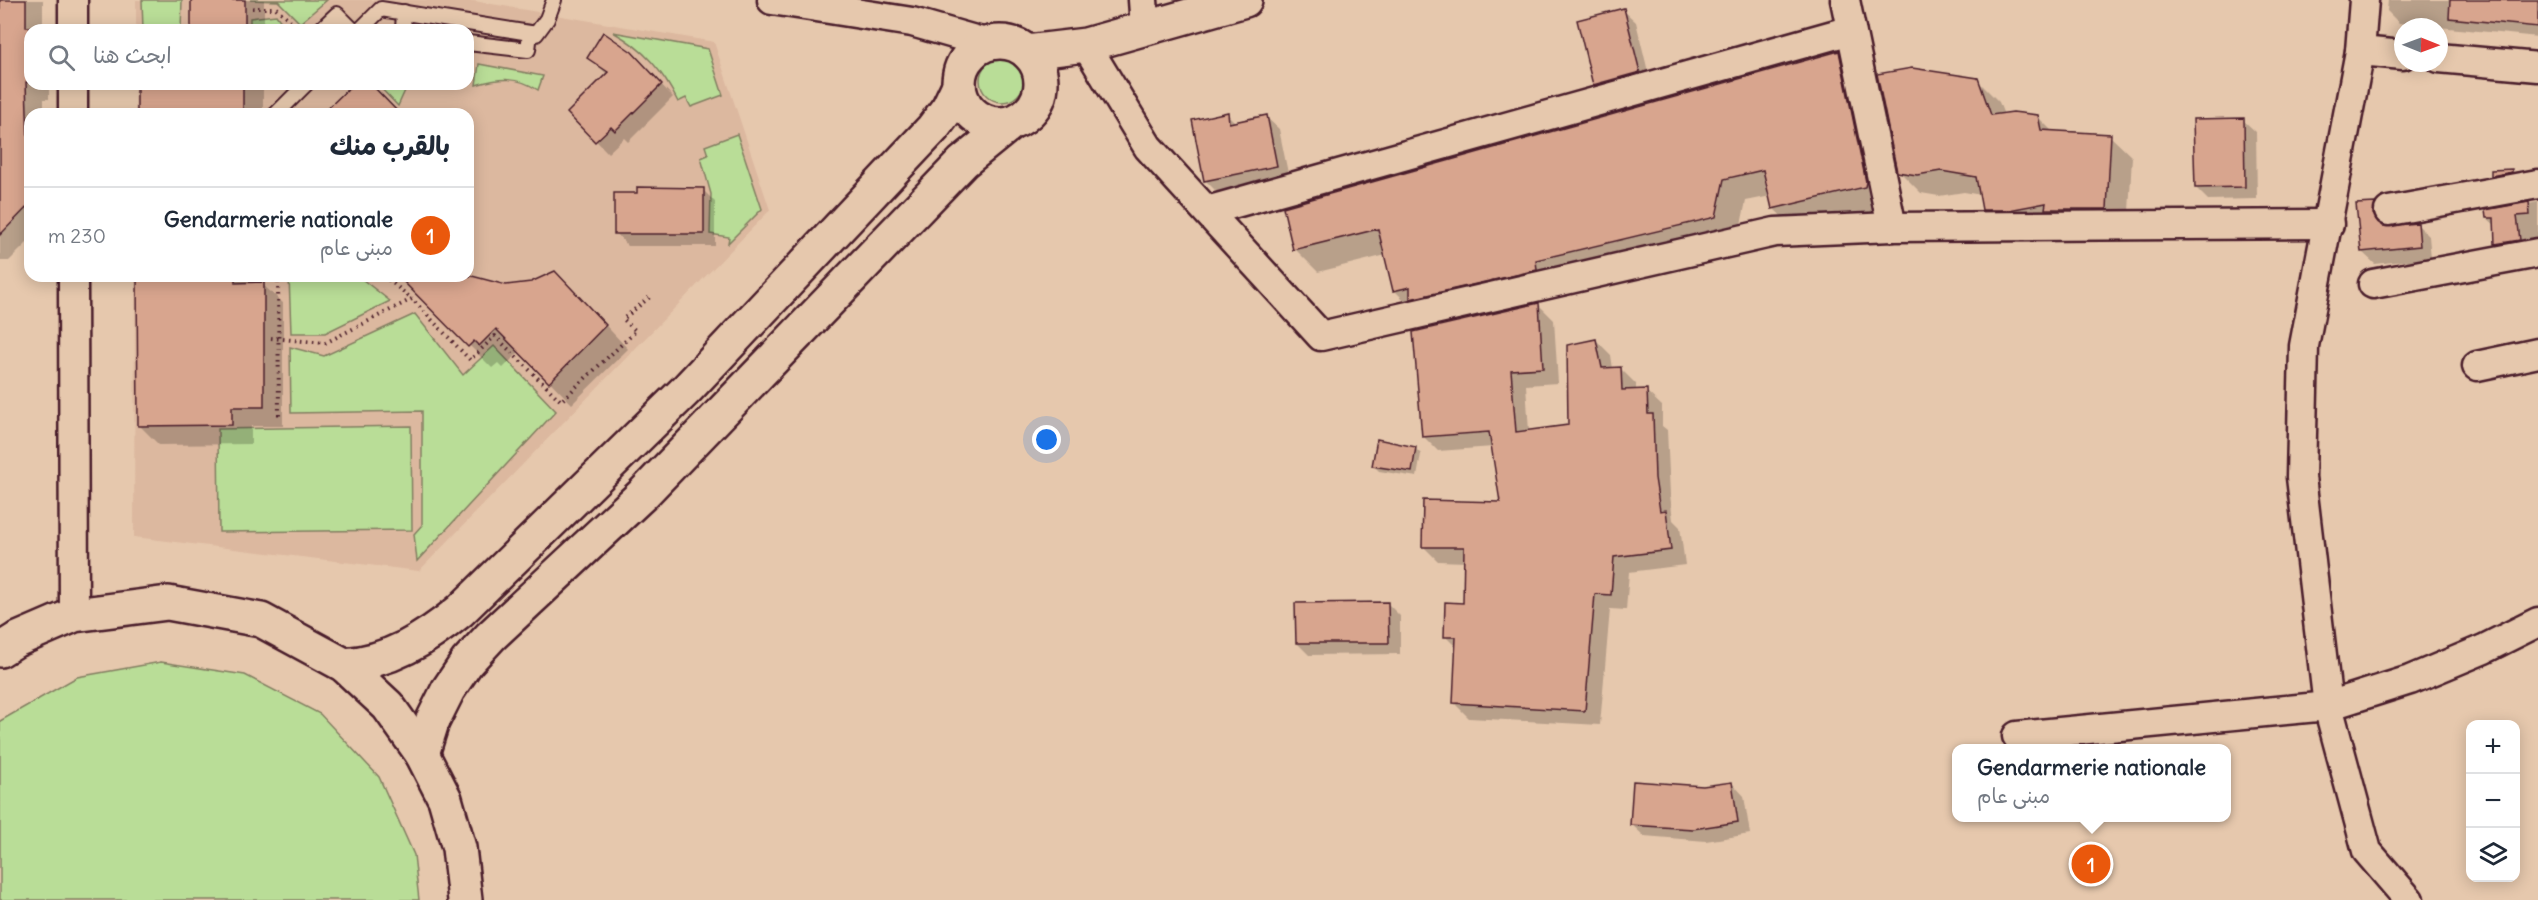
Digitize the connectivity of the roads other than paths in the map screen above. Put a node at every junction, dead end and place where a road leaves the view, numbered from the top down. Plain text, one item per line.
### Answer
1 (73, 0) edge
2 (554, 0) edge
3 (1245, 0) edge
4 (1845, 0) edge
5 (2364, 0) edge
6 (780, 1) edge
7 (404, 12) junction
8 (1144, 14) edge
9 (73, 24) edge
10 (326, 24) edge
11 (347, 24) edge
12 (366, 24) edge
13 (403, 24) edge
14 (1851, 30) junction
15 (530, 33) junction
16 (474, 43) edge
17 (989, 44) junction
18 (1086, 45) junction
19 (2360, 51) junction
20 (1027, 52) junction
21 (2394, 54) edge
22 (2448, 59) edge
23 (2538, 67) edge
24 (959, 85) junction
25 (1041, 89) junction
26 (73, 90) edge
27 (300, 90) edge
28 (73, 108) edge
29 (282, 108) edge
30 (1011, 123) junction
31 (2538, 184) edge
32 (1207, 211) junction
33 (2389, 211) dead end
34 (2329, 224) junction
35 (1892, 227) junction
36 (2538, 253) edge
37 (74, 282) edge
38 (2373, 284) dead end
39 (2538, 353) edge
40 (2477, 366) dead end
41 (74, 615) junction
42 (2538, 622) edge
43 (0, 650) edge
44 (344, 665) junction
45 (2328, 706) junction
46 (2017, 736) dead end
47 (423, 754) junction
48 (2367, 851) junction
49 (465, 900) edge
50 (2390, 900) edge
51 (2409, 900) edge

1 - 9 street
2 - 15 lane
3 - 8 main road
4 - 14 street
5 - 19 street
6 - 17 street
7 - 12 lane
7 - 13 lane
7 - 15 lane
8 - 18 main road
10 - 11 lane
14 - 32 street
14 - 35 street
15 - 16 lane
17 - 20 main road
17 - 24 main road
18 - 20 main road
18 - 25 main road
18 - 32 street
19 - 21 street
19 - 34 street
20 - 25 main road
22 - 23 street
24 - 30 main road
24 - 44 main road
25 - 30 main road
26 - 28 street
27 - 29 lane
30 - 47 main road
31 - 33 street
32 - 35 street
34 - 35 street
34 - 45 street
36 - 38 street
37 - 41 street
39 - 40 street
41 - 43 main road
41 - 44 main road
42 - 45 street
44 - 47 main road
45 - 46 street
45 - 48 street
47 - 49 main road
48 - 50 street
48 - 51 street

